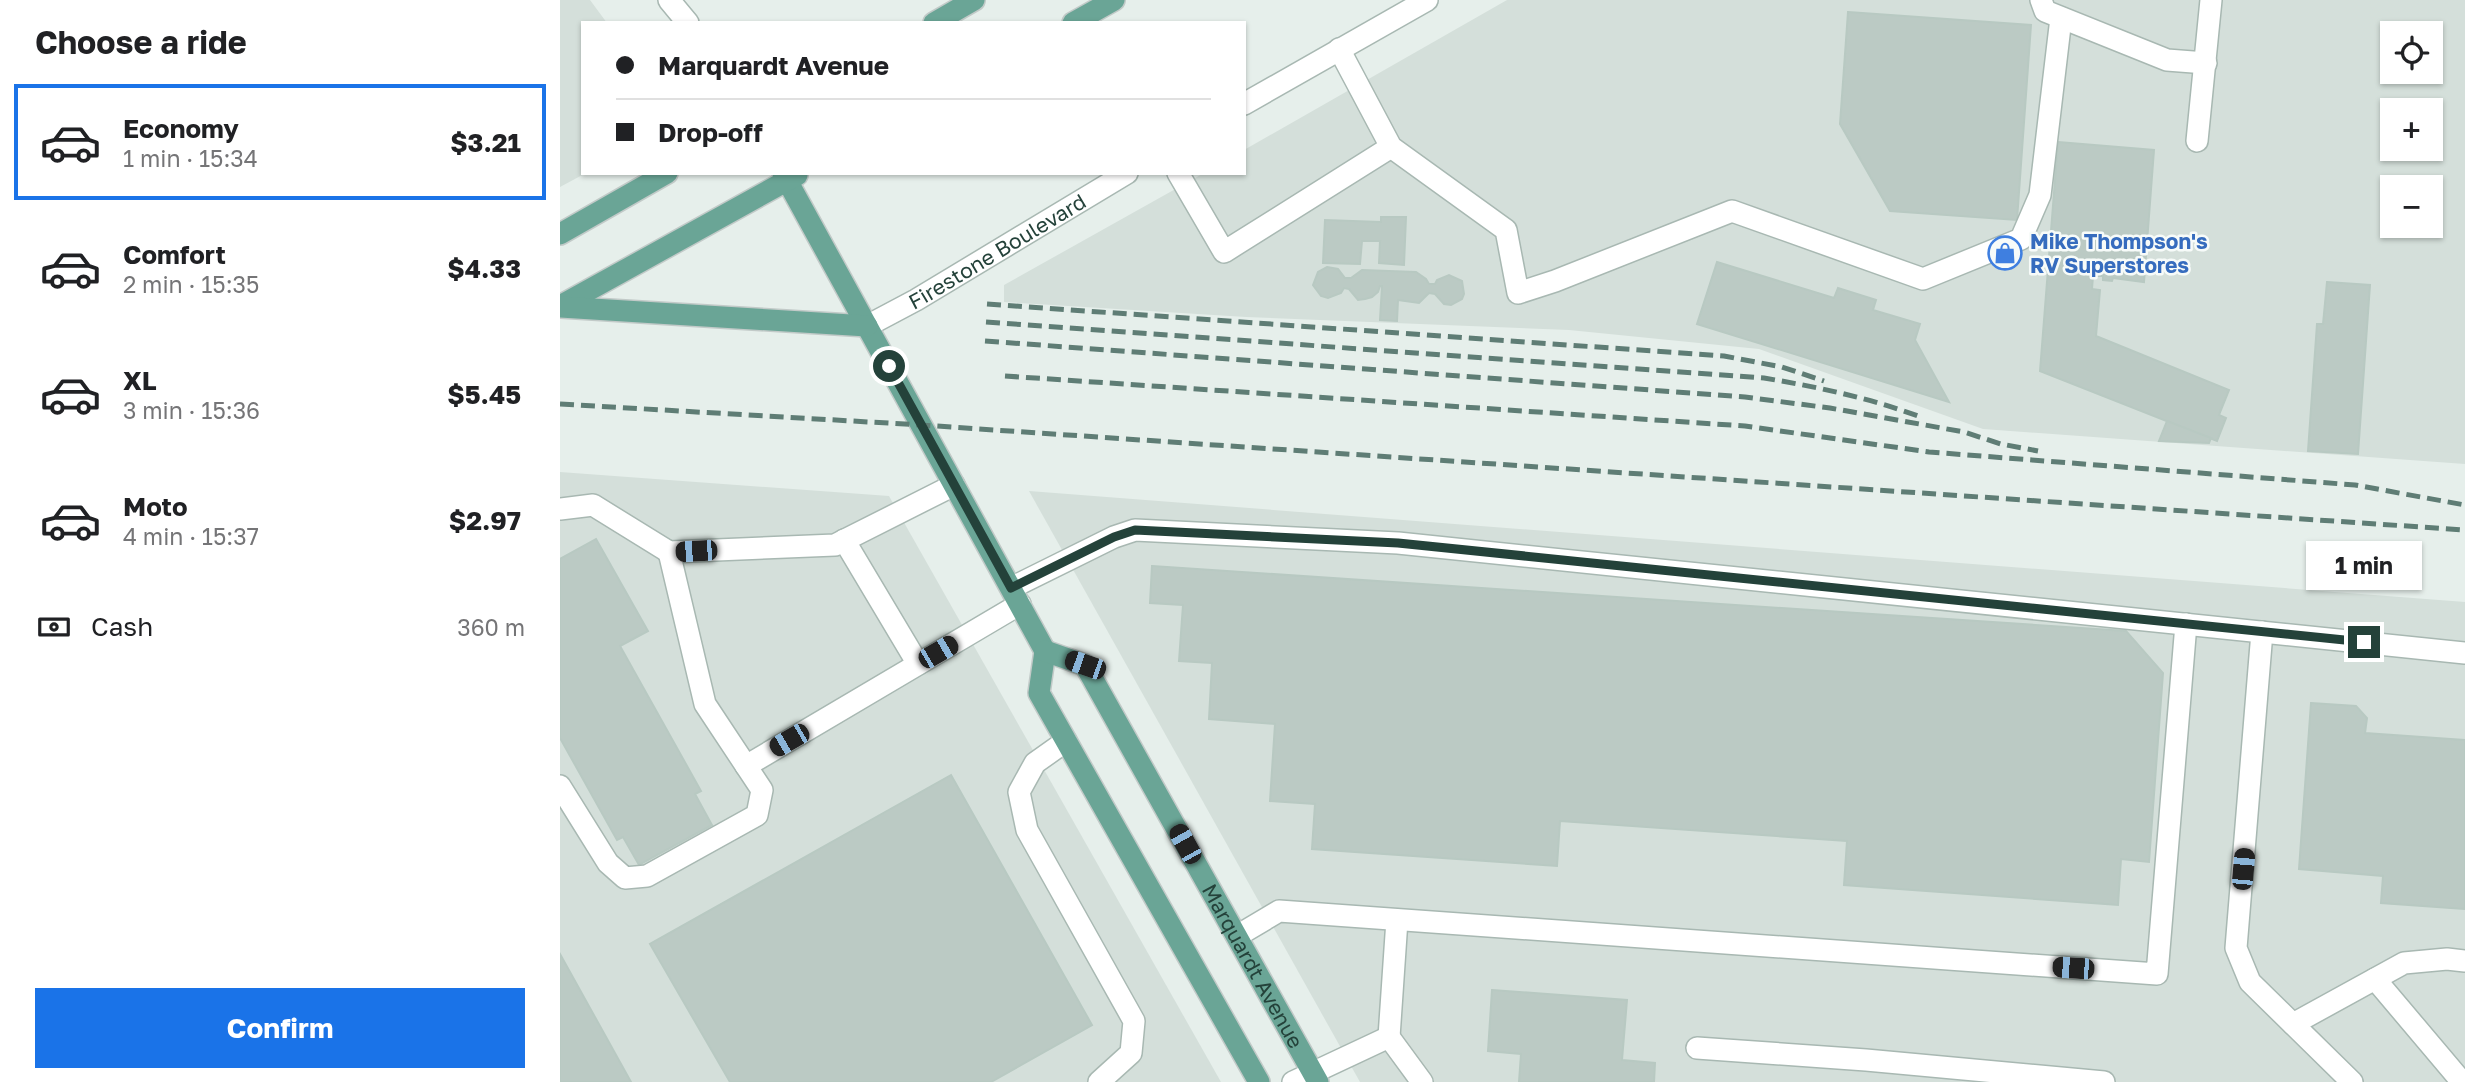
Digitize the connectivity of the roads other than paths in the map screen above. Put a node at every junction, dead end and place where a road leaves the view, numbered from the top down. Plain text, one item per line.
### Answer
1 (669, 0) edge
2 (974, 0) edge
3 (1114, 0) edge
4 (1427, 0) edge
5 (2040, 0) edge
6 (2211, 0) edge
7 (2061, 18) junction
8 (686, 21) edge
9 (937, 21) edge
10 (1077, 21) edge
11 (1339, 49) junction
12 (2206, 63) junction
13 (1246, 103) edge
14 (2197, 141) dead end
15 (1391, 147) junction
16 (663, 175) edge
17 (1124, 175) edge
18 (1179, 175) edge
19 (790, 176) edge
20 (560, 234) edge
21 (560, 307) edge
22 (867, 326) junction
23 (954, 485) junction
24 (560, 509) edge
25 (844, 540) junction
26 (669, 552) junction
27 (1015, 596) junction
28 (2186, 624) junction
29 (2262, 632) junction
30 (1045, 651) junction
31 (2465, 653) edge
32 (918, 664) junction
33 (1066, 741) junction
34 (746, 766) junction
35 (560, 786) edge
36 (1397, 920) junction
37 (1237, 936) junction
38 (2465, 961) edge
39 (2375, 979) junction
40 (2293, 1024) junction
41 (1388, 1037) junction
42 (1696, 1048) dead end
43 (1904, 1073) edge
44 (1315, 1077) edge
45 (1099, 1082) edge
46 (1259, 1082) edge
47 (1293, 1082) edge
48 (1422, 1082) edge
49 (2104, 1082) edge
50 (2353, 1082) edge
51 (2462, 1082) edge

1 - 8 street
2 - 9 main road
3 - 10 main road
4 - 11 street
5 - 7 street
6 - 12 street
7 - 12 street
7 - 15 street
11 - 13 street
11 - 15 street
12 - 14 street
15 - 18 street
16 - 20 main road
17 - 22 street, Firestone Boulevard
19 - 21 main road
19 - 22 main road
21 - 22 main road
22 - 23 main road
23 - 25 street
23 - 27 main road
24 - 26 street
25 - 26 street
25 - 32 street
26 - 34 street
27 - 28 street
27 - 30 main road
27 - 32 street
28 - 29 street
28 - 36 street
29 - 31 street
29 - 40 street
30 - 33 main road
30 - 37 main road, Marquardt Avenue
32 - 34 street
33 - 45 street
33 - 46 main road
34 - 35 street
36 - 37 street
36 - 41 street
37 - 44 main road, Marquardt Avenue
38 - 39 street
39 - 40 street
39 - 51 street
40 - 50 street
41 - 44 street
41 - 48 street
42 - 43 street
43 - 49 street
44 - 47 street

